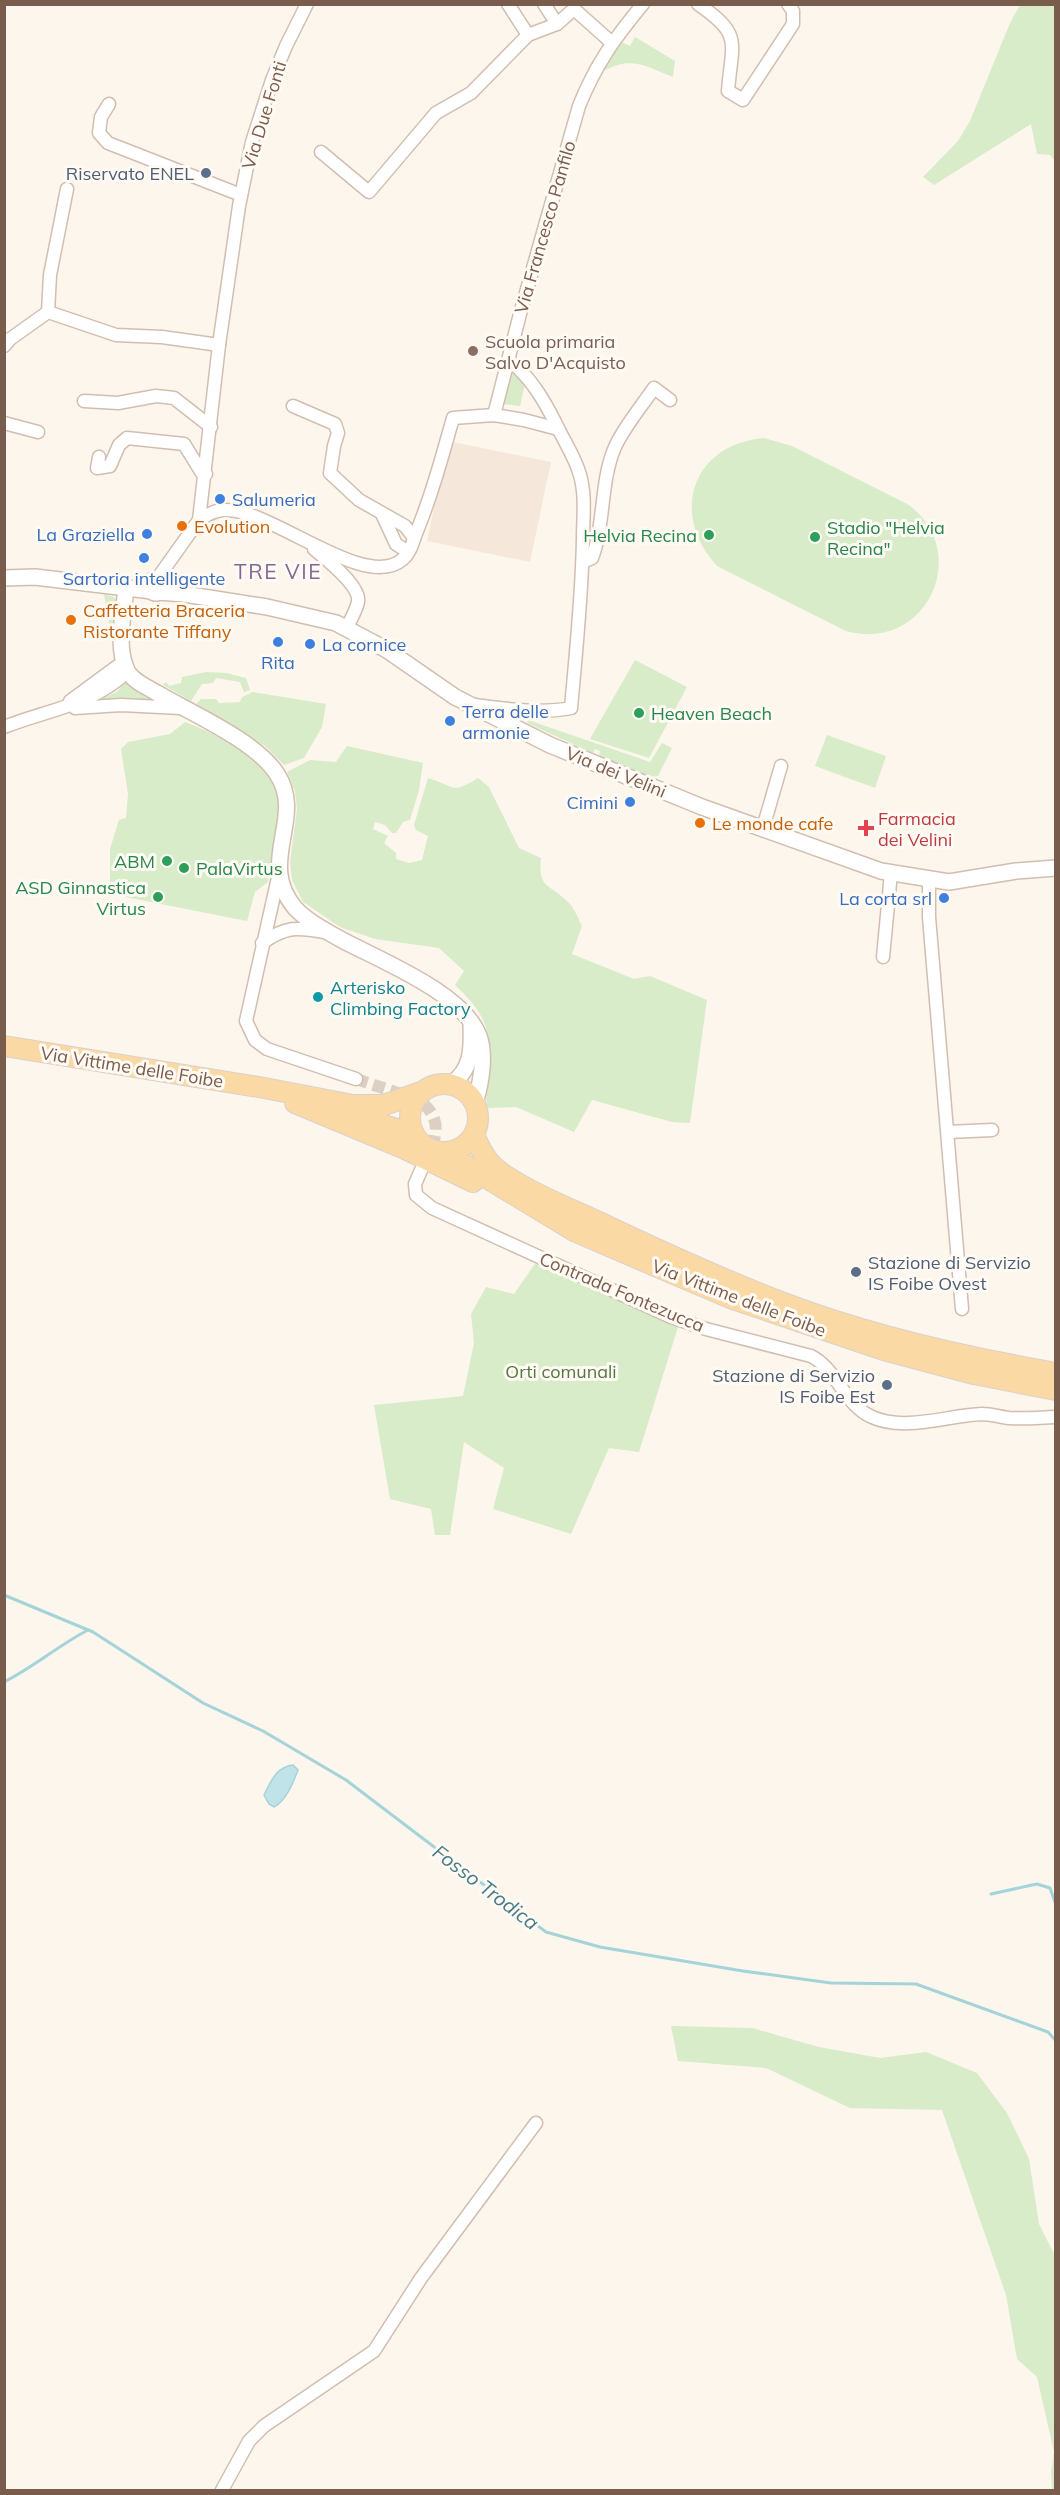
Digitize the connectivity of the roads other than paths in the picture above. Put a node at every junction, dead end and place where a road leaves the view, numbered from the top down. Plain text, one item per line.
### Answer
1 (307, 4) edge
2 (508, 4) edge
3 (544, 4) edge
4 (643, 4) edge
5 (788, 4) edge
6 (703, 6) edge
7 (574, 7) edge
8 (557, 24) junction
9 (528, 35) junction
10 (611, 42) junction
11 (109, 104) dead end
12 (321, 152) dead end
13 (67, 189) dead end
14 (241, 195) junction
15 (48, 312) junction
16 (219, 345) junction
17 (4, 346) edge
18 (509, 360) junction
19 (670, 400) dead end
20 (84, 401) dead end
21 (292, 406) dead end
22 (494, 416) junction
23 (4, 423) edge
24 (212, 427) junction
25 (558, 429) junction
26 (38, 432) dead end
27 (99, 457) dead end
28 (206, 474) junction
29 (382, 514) junction
30 (200, 520) junction
31 (301, 538) junction
32 (414, 538) junction
33 (408, 552) junction
34 (583, 562) junction
35 (4, 578) edge
36 (163, 584) junction
37 (126, 587) junction
38 (346, 629) junction
39 (125, 667) junction
40 (468, 704) junction
41 (184, 708) junction
42 (59, 709) junction
43 (5, 727) edge
44 (781, 766) dead end
45 (763, 828) junction
46 (1056, 868) edge
47 (279, 873) junction
48 (891, 873) junction
49 (929, 879) junction
50 (329, 933) junction
51 (262, 943) junction
52 (883, 957) dead end
53 (471, 1022) junction
54 (4, 1046) edge
55 (356, 1079) tunnel mouth
56 (451, 1084) junction
57 (259, 1088) junction
58 (421, 1092) junction
59 (475, 1103) junction
60 (992, 1130) dead end
61 (948, 1132) junction
62 (414, 1134) junction
63 (474, 1135) junction
64 (445, 1153) junction
65 (422, 1167) tunnel mouth
66 (576, 1232) junction
67 (962, 1309) dead end
68 (1056, 1373) edge
69 (1056, 1390) edge
70 (1056, 1417) edge
71 (536, 2123) dead end
72 (222, 2490) edge

1 - 14 street, Via Due Fonti
2 - 9 street
3 - 8 street
4 - 10 street, Via Francesco Panfilo
5 - 6 street
7 - 8 street
7 - 10 street
8 - 9 street
9 - 12 street
10 - 18 street, Via Francesco Panfilo
11 - 14 street, Via Due Fonti
13 - 15 street
14 - 16 street, Via Due Fonti
15 - 16 street
15 - 17 street
16 - 24 street, Via Due Fonti
18 - 22 street, Via Francesco Panfilo
18 - 25 street
19 - 34 street
20 - 24 street
21 - 29 street
22 - 25 street
22 - 32 street
23 - 26 street
24 - 28 street, Via Due Fonti
25 - 34 street
27 - 28 street
28 - 30 street, Via Due Fonti
29 - 32 street
29 - 33 street
30 - 31 street
30 - 36 street, Via Due Fonti
31 - 33 street
31 - 38 street
32 - 33 street
34 - 40 street
35 - 37 street, Via dei Velini
36 - 37 street, Via dei Velini
36 - 38 street, Via dei Velini
37 - 39 street
38 - 40 street, Via dei Velini
39 - 41 street
39 - 42 street
40 - 45 street, Via dei Velini
41 - 42 street
41 - 47 street
42 - 43 street
44 - 45 street
45 - 48 street, Via dei Velini
46 - 49 street, Via dei Velini
47 - 50 street
47 - 51 street
48 - 49 street, Via dei Velini
48 - 52 street
49 - 61 street
50 - 51 street
50 - 53 street
51 - 55 street
53 - 56 street
53 - 59 street
54 - 57 main road, Via Vittime delle Foibe
56 - 58 main road
56 - 59 main road
57 - 58 main road, Via Vittime delle Foibe
57 - 62 main road, Via Vittime delle Foibe
57 - 66 main road
58 - 62 main road
59 - 63 main road
60 - 61 street
61 - 67 street
62 - 64 main road
63 - 64 main road
63 - 68 main road, Via Vittime delle Foibe
64 - 66 main road, Via Vittime delle Foibe
65 - 70 street, Contrada Fontezucca
66 - 69 main road, Via Vittime delle Foibe
71 - 72 street

